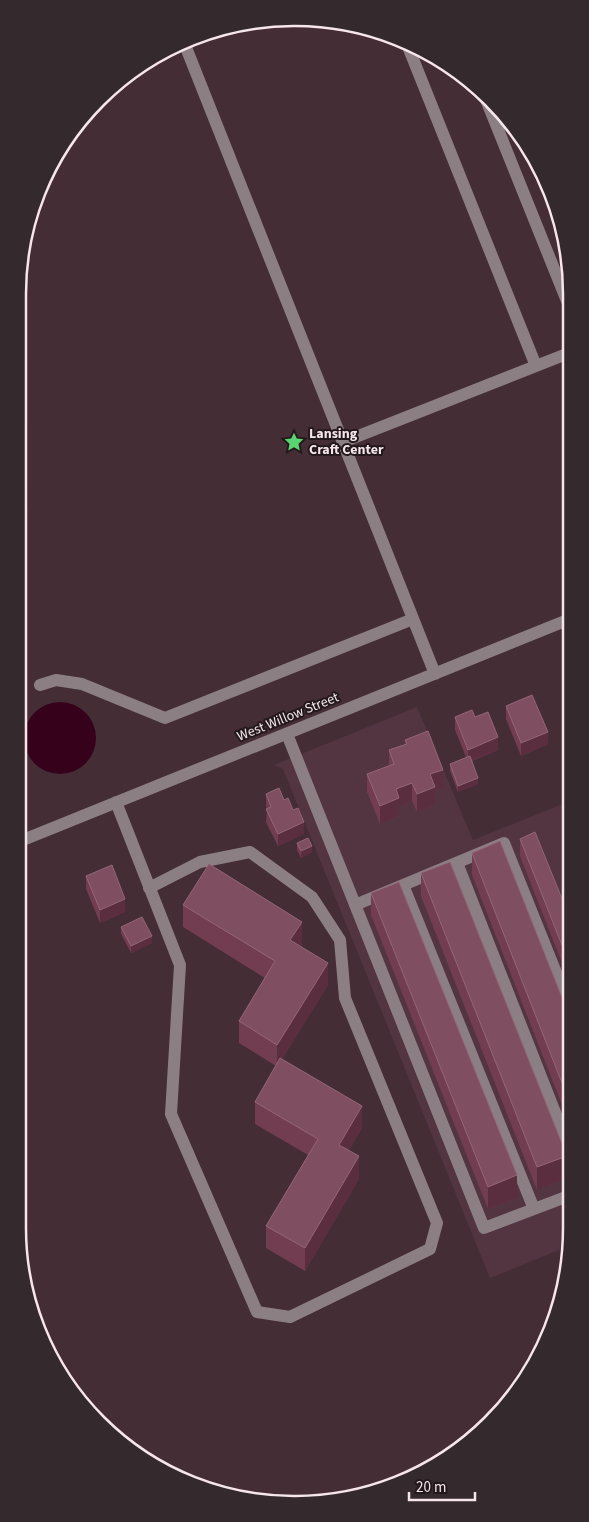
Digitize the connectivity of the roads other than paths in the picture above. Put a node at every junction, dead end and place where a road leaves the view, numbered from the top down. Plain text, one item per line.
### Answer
1 (187, 49) edge
2 (411, 53) edge
3 (491, 113) edge
4 (563, 291) edge
5 (563, 355) edge
6 (536, 366) junction
7 (343, 442) junction
8 (413, 619) junction
9 (563, 622) edge
10 (435, 674) junction
11 (40, 685) dead end
12 (287, 734) junction
13 (116, 802) junction
14 (26, 839) edge
15 (457, 863) junction
16 (403, 885) junction
17 (150, 888) junction
18 (355, 905) junction
19 (563, 990) edge
20 (563, 1133) edge
21 (563, 1198) edge
22 (534, 1209) junction

1 - 7 street
2 - 6 street
3 - 4 street
5 - 6 street
6 - 7 street
7 - 8 street
8 - 10 street
8 - 11 street
9 - 10 street, West Willow Street
10 - 12 street, West Willow Street
12 - 13 street, West Willow Street
12 - 18 street
13 - 14 street, West Willow Street
13 - 17 street
15 - 16 street
15 - 19 street
15 - 20 street
16 - 18 street
16 - 22 street
17 - 17 street
18 - 22 street
21 - 22 street

